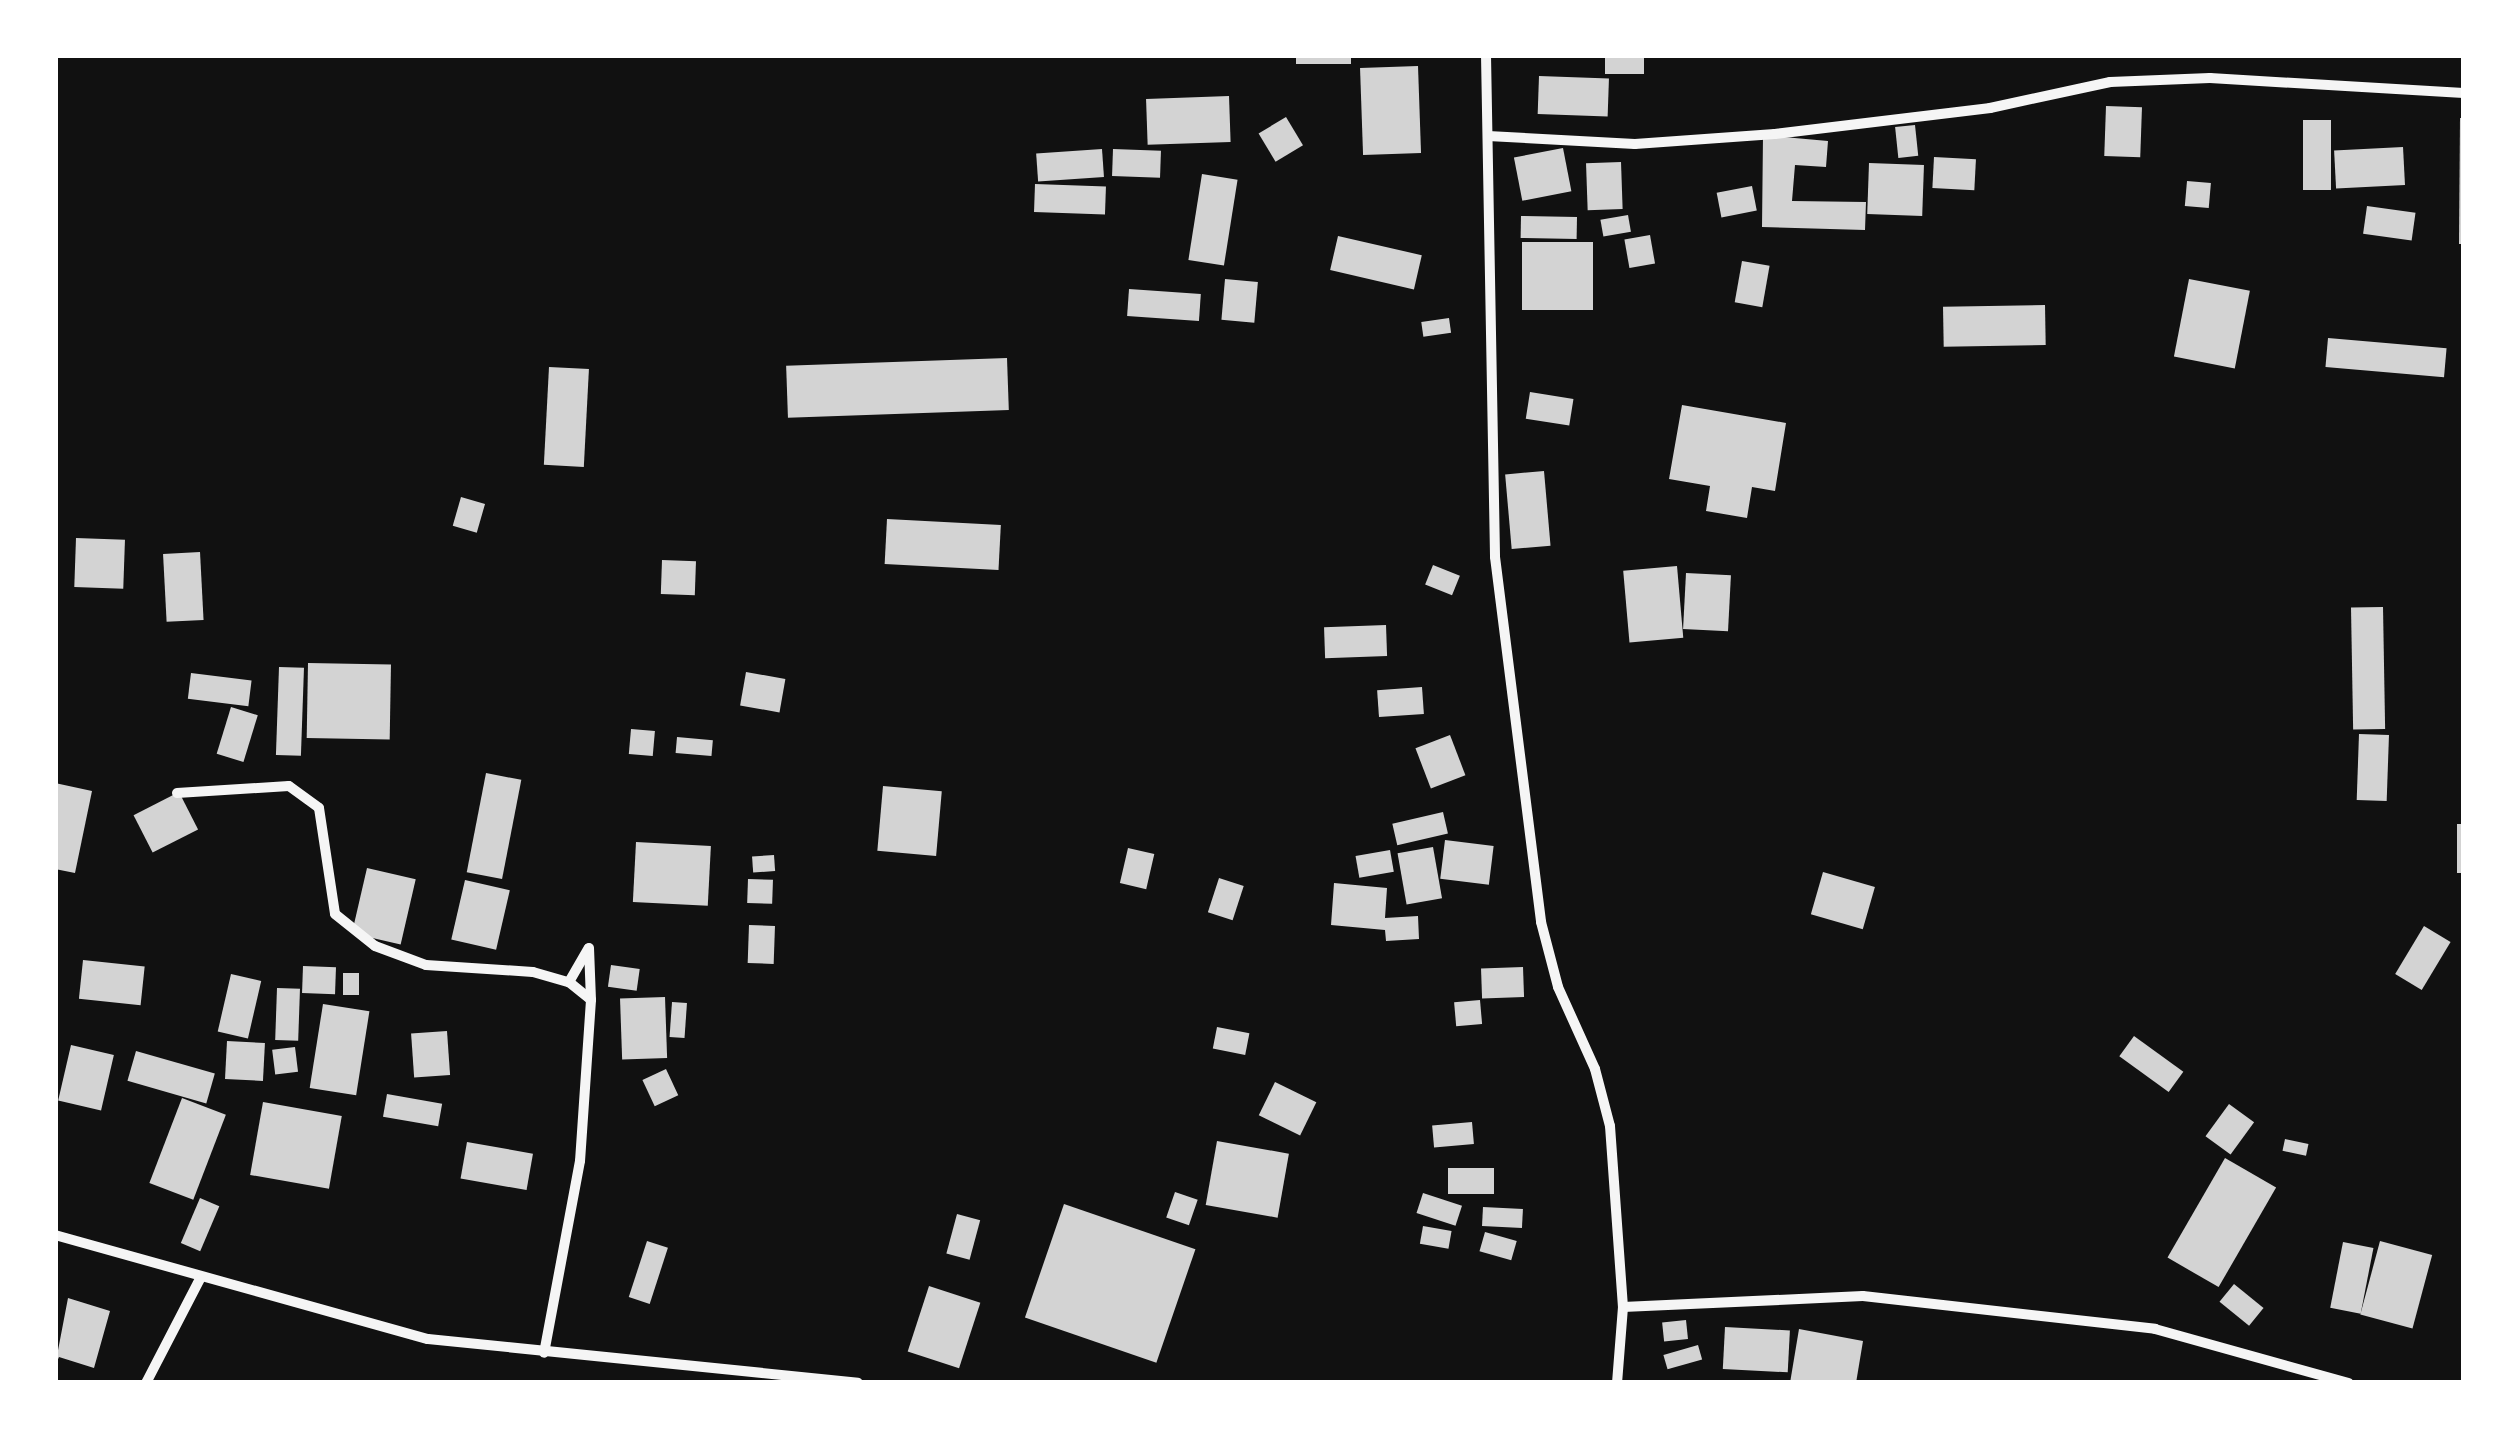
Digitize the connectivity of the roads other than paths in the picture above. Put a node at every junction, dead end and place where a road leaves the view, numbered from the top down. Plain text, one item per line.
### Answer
1 (1486, 55) edge
2 (2464, 93) edge
3 (1488, 136) junction
4 (177, 793) dead end
5 (569, 982) junction
6 (591, 1000) junction
7 (55, 1236) edge
8 (200, 1278) junction
9 (1623, 1307) junction
10 (544, 1354) junction
11 (146, 1383) edge
12 (858, 1383) edge
13 (1618, 1383) edge
14 (2349, 1383) edge

1 - 3 street
2 - 3 street
3 - 9 street
4 - 5 street
5 - 6 street
5 - 6 street
6 - 10 street
7 - 8 street
8 - 10 street
8 - 11 street
9 - 13 street
9 - 14 street
10 - 12 street

